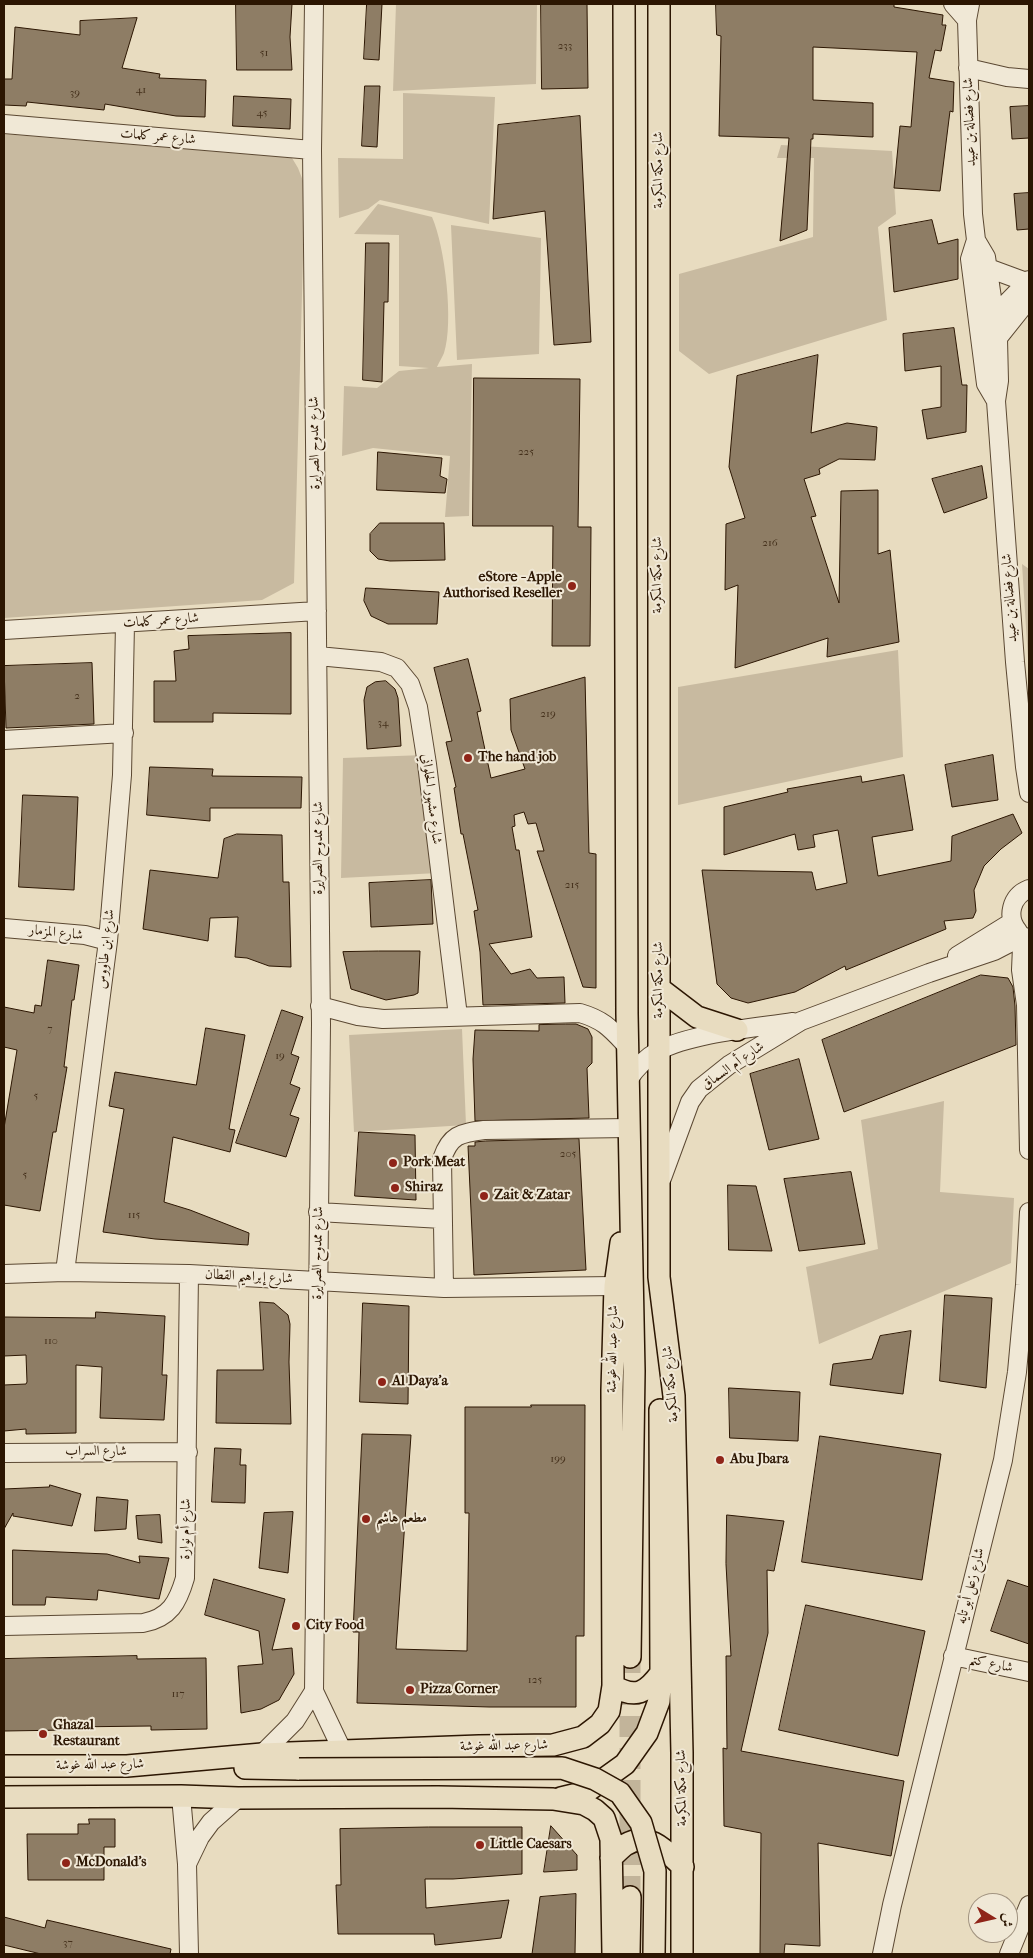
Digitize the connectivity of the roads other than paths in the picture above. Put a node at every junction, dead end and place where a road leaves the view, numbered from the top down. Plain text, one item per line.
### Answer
1 (314, 4) edge
2 (624, 4) edge
3 (659, 4) edge
4 (953, 4) edge
5 (968, 12) edge
6 (968, 68) junction
7 (1029, 79) edge
8 (4, 124) edge
9 (312, 150) junction
10 (976, 240) junction
11 (988, 268) junction
12 (1028, 287) edge
13 (994, 317) junction
14 (979, 330) junction
15 (998, 339) junction
16 (983, 354) junction
17 (996, 401) junction
18 (317, 611) junction
19 (125, 624) junction
20 (4, 630) edge
21 (318, 656) junction
22 (124, 733) junction
23 (4, 740) edge
24 (1029, 793) edge
25 (1028, 887) edge
26 (1012, 922) junction
27 (4, 928) edge
28 (1026, 937) edge
29 (108, 941) junction
30 (929, 973) junction
31 (659, 988) junction
32 (1028, 1001) edge
33 (320, 1006) junction
34 (458, 1016) junction
35 (801, 1021) junction
36 (737, 1030) junction
37 (628, 1046) junction
38 (659, 1051) junction
39 (628, 1080) junction
40 (629, 1128) junction
41 (1029, 1150) edge
42 (630, 1179) junction
43 (661, 1180) junction
44 (318, 1212) junction
45 (1029, 1212) edge
46 (442, 1219) junction
47 (65, 1272) junction
48 (4, 1274) edge
49 (190, 1274) junction
50 (660, 1280) junction
51 (317, 1281) junction
52 (614, 1286) junction
53 (444, 1288) junction
54 (188, 1452) junction
55 (4, 1453) edge
56 (4, 1626) edge
57 (953, 1656) junction
58 (630, 1657) tunnel mouth
59 (1029, 1672) edge
60 (661, 1673) junction
61 (613, 1686) junction
62 (314, 1692) junction
63 (479, 1746) junction
64 (343, 1752) junction
65 (262, 1754) junction
66 (4, 1766) edge
67 (127, 1766) junction
68 (181, 1796) junction
69 (4, 1797) edge
70 (238, 1798) junction
71 (485, 1798) junction
72 (554, 1799) junction
73 (611, 1858) junction
74 (187, 1864) junction
75 (683, 1867) junction
76 (630, 1897) tunnel mouth
77 (1029, 1905) edge
78 (189, 1954) edge
79 (613, 1954) edge
80 (629, 1954) edge
81 (654, 1954) edge
82 (682, 1954) edge
83 (882, 1954) edge
84 (1009, 1954) edge

1 - 9 street, شارع ممدوح الصرايرة
2 - 37 main road
3 - 31 main road, شارع مكة المكرمة
4 - 5 street
5 - 6 street, شارع فضالة بن عبيد
6 - 7 street
6 - 10 street, شارع فضالة بن عبيد
8 - 9 street, شارع عمر كلمات
9 - 18 street, شارع ممدوح الصرايرة
10 - 11 street, شارع فضالة بن عبيد
10 - 14 street, شارع فضالة بن عبيد
11 - 12 street
11 - 13 street, شارع فضالة بن عبيد
12 - 13 street
12 - 15 street
13 - 14 street
13 - 15 street, شارع فضالة بن عبيد
14 - 16 street, شارع فضالة بن عبيد
15 - 16 street
15 - 17 street, شارع فضالة بن عبيد
16 - 17 street, شارع فضالة بن عبيد
17 - 24 street, شارع فضالة بن عبيد
18 - 19 street, شارع عمر كلمات
18 - 21 street, شارع ممدوح الصرايرة
19 - 20 street, شارع عمر كلمات
19 - 22 street, شارع ابن طاووس
21 - 33 street, شارع ممدوح الصرايرة
21 - 34 street, شارع مشهور الحلواني
22 - 23 street
22 - 29 street, شارع ابن طاووس
25 - 26 street
26 - 28 street
26 - 30 street, شارع أم السماق
27 - 29 street, شارع المزمار
28 - 30 street, شارع أم السماق
28 - 32 street
29 - 47 street, شارع ابن طاووس
30 - 35 street, شارع أم السماق
31 - 36 main road
31 - 38 main road, شارع مكة المكرمة
32 - 41 street
33 - 34 street
33 - 44 street, شارع ممدوح الصرايرة
34 - 37 street
35 - 36 street, شارع أم السماق
35 - 43 street, شارع أم السماق
36 - 38 street, شارع أم السماق
37 - 39 main road
38 - 39 street, شارع أم السماق
38 - 43 main road, شارع مكة المكرمة
39 - 40 main road
40 - 42 main road
40 - 46 street
42 - 52 main road, شارع عبد الله غوشة
42 - 58 main road
43 - 50 main road, شارع مكة المكرمة
44 - 46 street
44 - 51 street, شارع ممدوح الصرايرة
45 - 57 street, شارع زعل أبو تايه
46 - 53 street
47 - 48 street, شارع إبراهيم القطان
47 - 49 street, شارع إبراهيم القطان
49 - 51 street, شارع إبراهيم القطان
49 - 54 street, شارع أم نوارة
50 - 60 main road
50 - 75 main road, شارع مكة المكرمة
51 - 53 street, شارع إبراهيم القطان
51 - 62 street, شارع ممدوح الصرايرة
52 - 53 street, شارع إبراهيم القطان
52 - 61 main road, شارع عبد الله غوشة
54 - 55 street, شارع السراب
54 - 56 street, شارع أم نوارة
57 - 59 street, شارع كتم
57 - 83 street, شارع زعل أبو تايه
60 - 61 main road
60 - 72 main road
61 - 63 main road, شارع عبد الله غوشة
62 - 64 street, شارع ممدوح الصرايرة
62 - 65 street
63 - 64 main road, شارع عبد الله غوشة
63 - 71 main road
64 - 65 main road, شارع عبد الله غوشة
65 - 67 main road, شارع عبد الله غوشة
66 - 67 main road, شارع عبد الله غوشة
67 - 81 main road, bridge
68 - 69 main road
68 - 70 main road
68 - 74 street
70 - 71 main road
70 - 74 street
71 - 72 main road
72 - 73 main road
73 - 75 main road
73 - 79 main road
74 - 78 street
75 - 82 main road, شارع مكة المكرمة
76 - 80 main road
77 - 84 street

